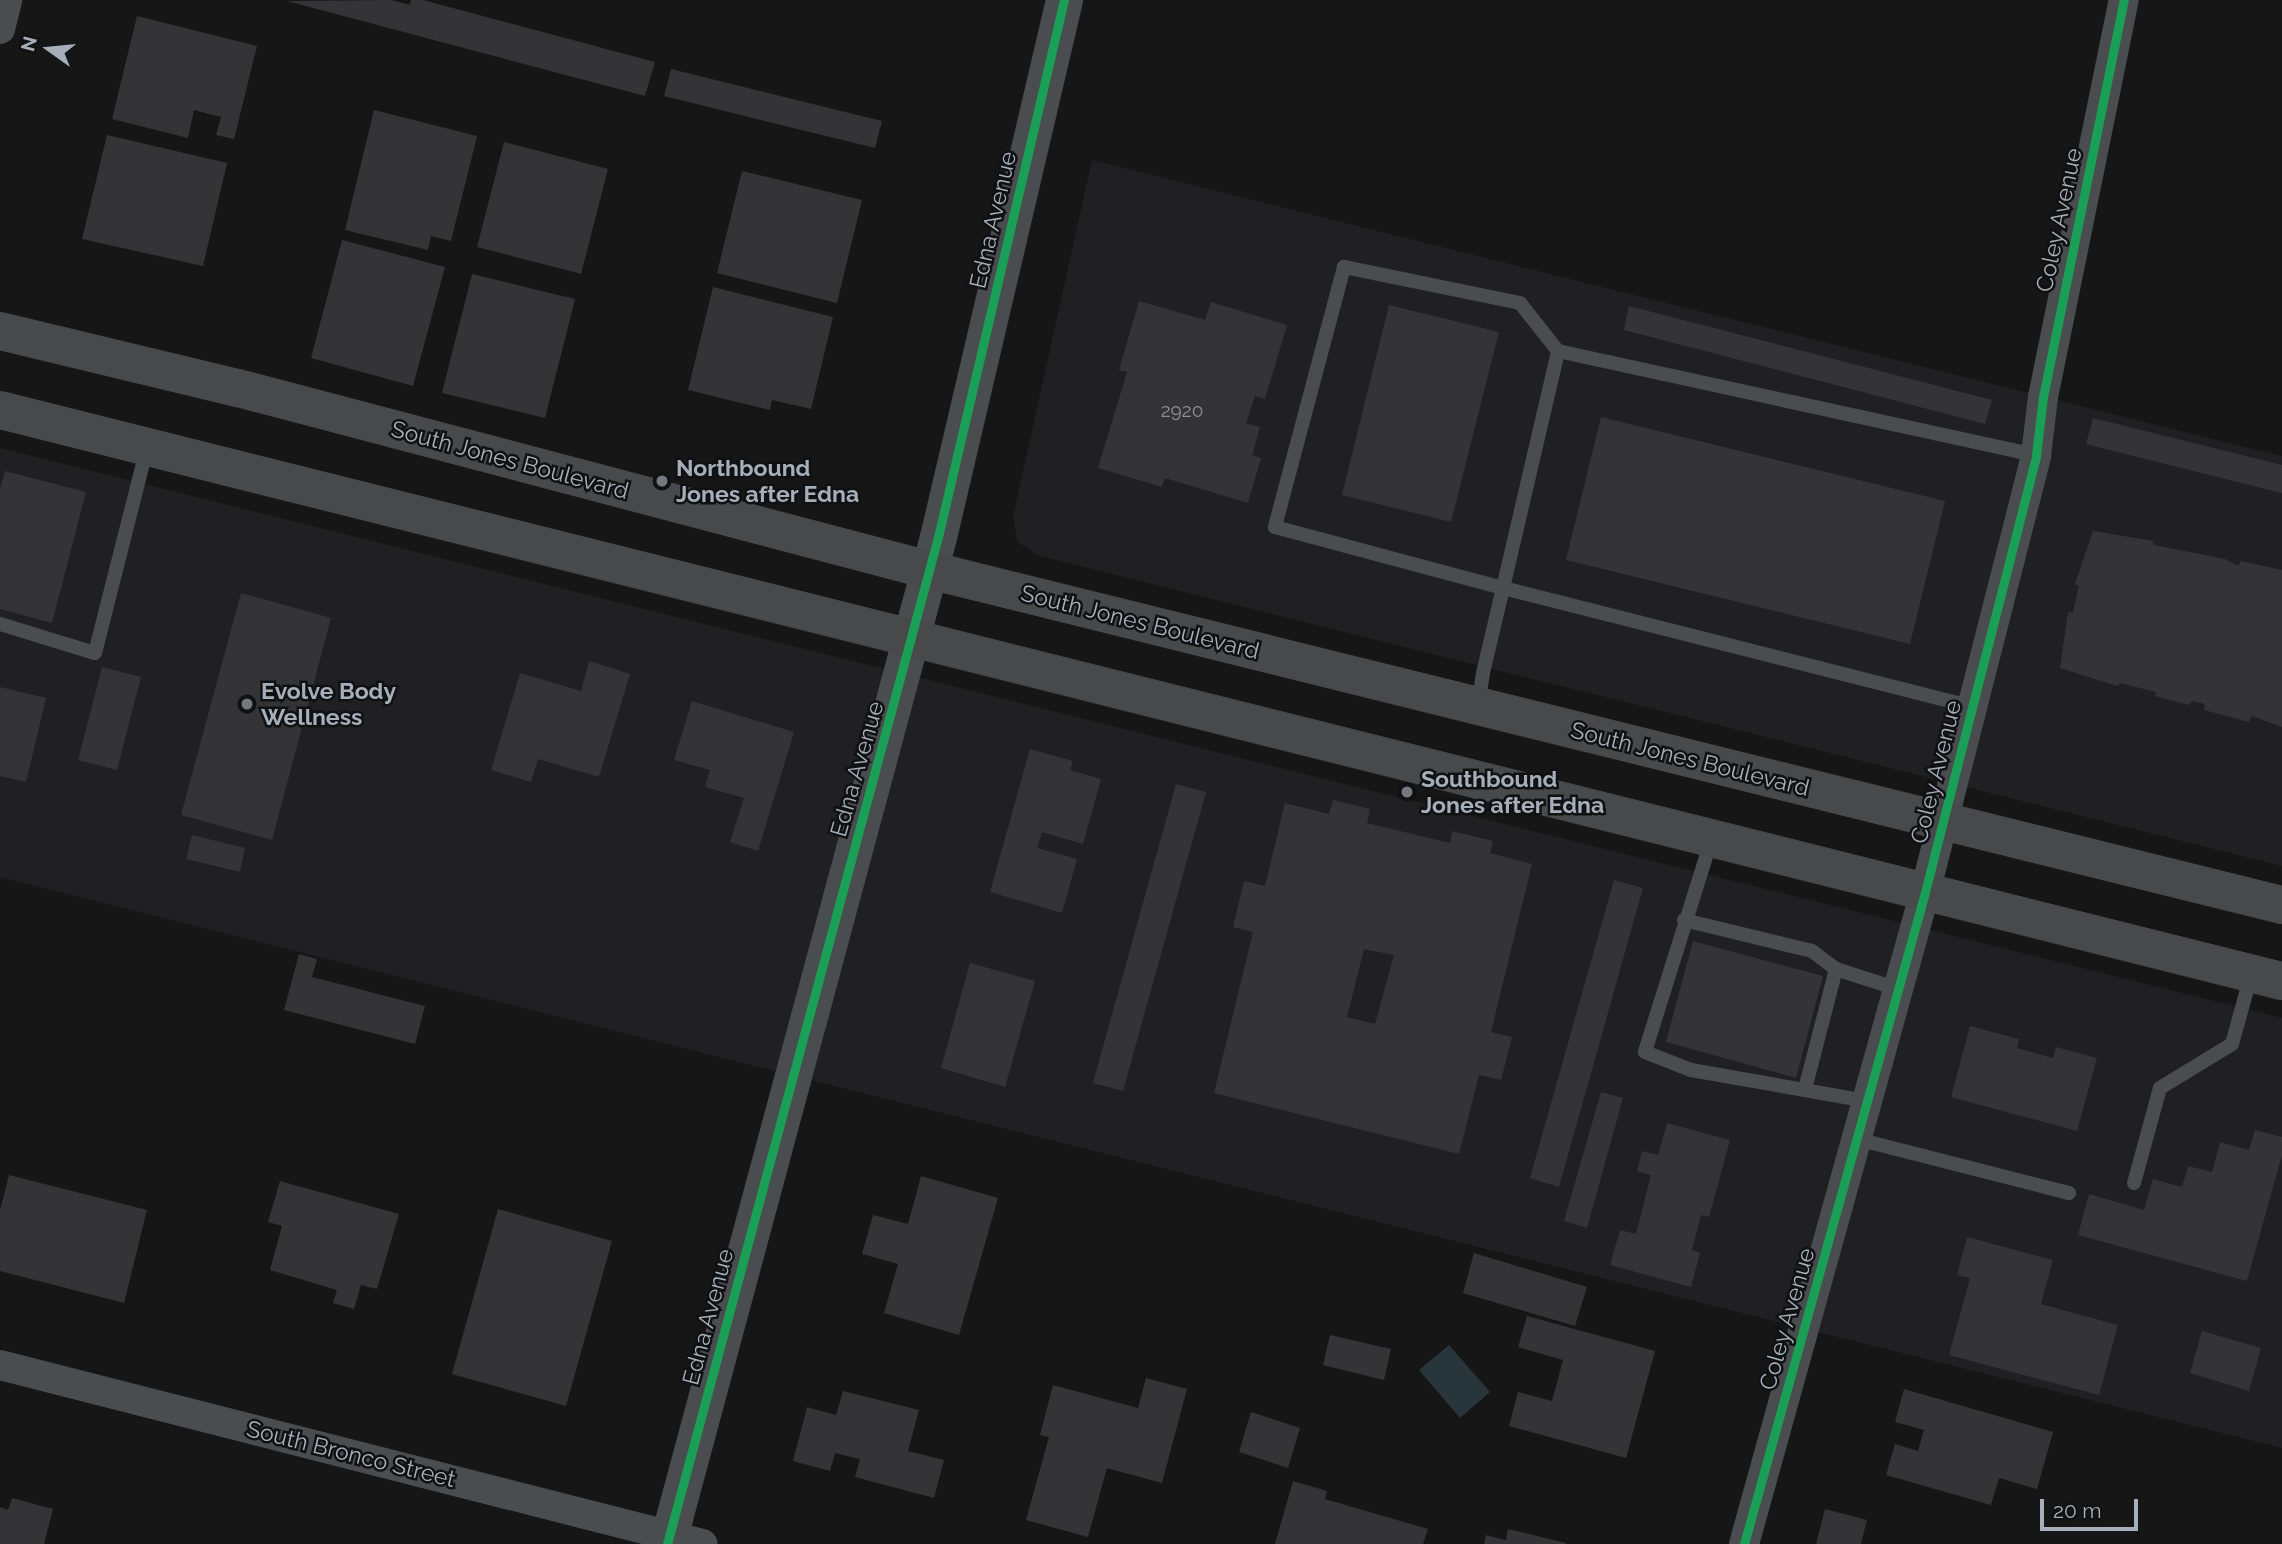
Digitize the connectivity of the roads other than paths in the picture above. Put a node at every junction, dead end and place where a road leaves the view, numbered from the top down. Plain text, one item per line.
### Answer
1 (7, 0) edge
2 (1064, 0) edge
3 (2124, 0) edge
4 (0, 29) edge
5 (0, 331) edge
6 (1559, 351) junction
7 (0, 410) edge
8 (148, 446) junction
9 (2036, 455) junction
10 (929, 570) junction
11 (1503, 588) junction
12 (0, 624) edge
13 (912, 638) junction
14 (1478, 706) junction
15 (1972, 707) junction
16 (1944, 822) junction
17 (1712, 838) junction
18 (1925, 892) junction
19 (2282, 905) edge
20 (1684, 919) junction
21 (1836, 969) junction
22 (2267, 977) edge
23 (1898, 989) junction
24 (1805, 1089) junction
25 (1867, 1101) junction
26 (1857, 1139) junction
27 (2134, 1183) dead end
28 (2069, 1193) dead end
29 (0, 1365) edge
30 (680, 1541) edge
31 (1744, 1544) edge

1 - 4 street
2 - 10 street, Edna Avenue
3 - 9 street, Coley Avenue
5 - 10 main road, South Jones Boulevard
6 - 9 lane
6 - 11 lane
6 - 11 lane
7 - 8 main road
8 - 12 lane
8 - 13 main road
9 - 15 street, Coley Avenue
10 - 13 street, Edna Avenue
10 - 14 main road, South Jones Boulevard
11 - 14 lane
11 - 15 lane
13 - 17 main road
13 - 30 street, Edna Avenue
14 - 16 main road, South Jones Boulevard
15 - 16 street, Coley Avenue
16 - 18 street, Coley Avenue
16 - 19 main road, South Jones Boulevard
17 - 18 main road
17 - 20 lane
18 - 22 main road
18 - 23 street, Coley Avenue
20 - 21 lane
20 - 24 lane
21 - 23 lane
21 - 24 lane
22 - 27 lane
23 - 25 street, Coley Avenue
24 - 25 lane
25 - 26 street, Coley Avenue
26 - 28 lane
26 - 31 street, Coley Avenue
29 - 30 street, South Bronco Street

